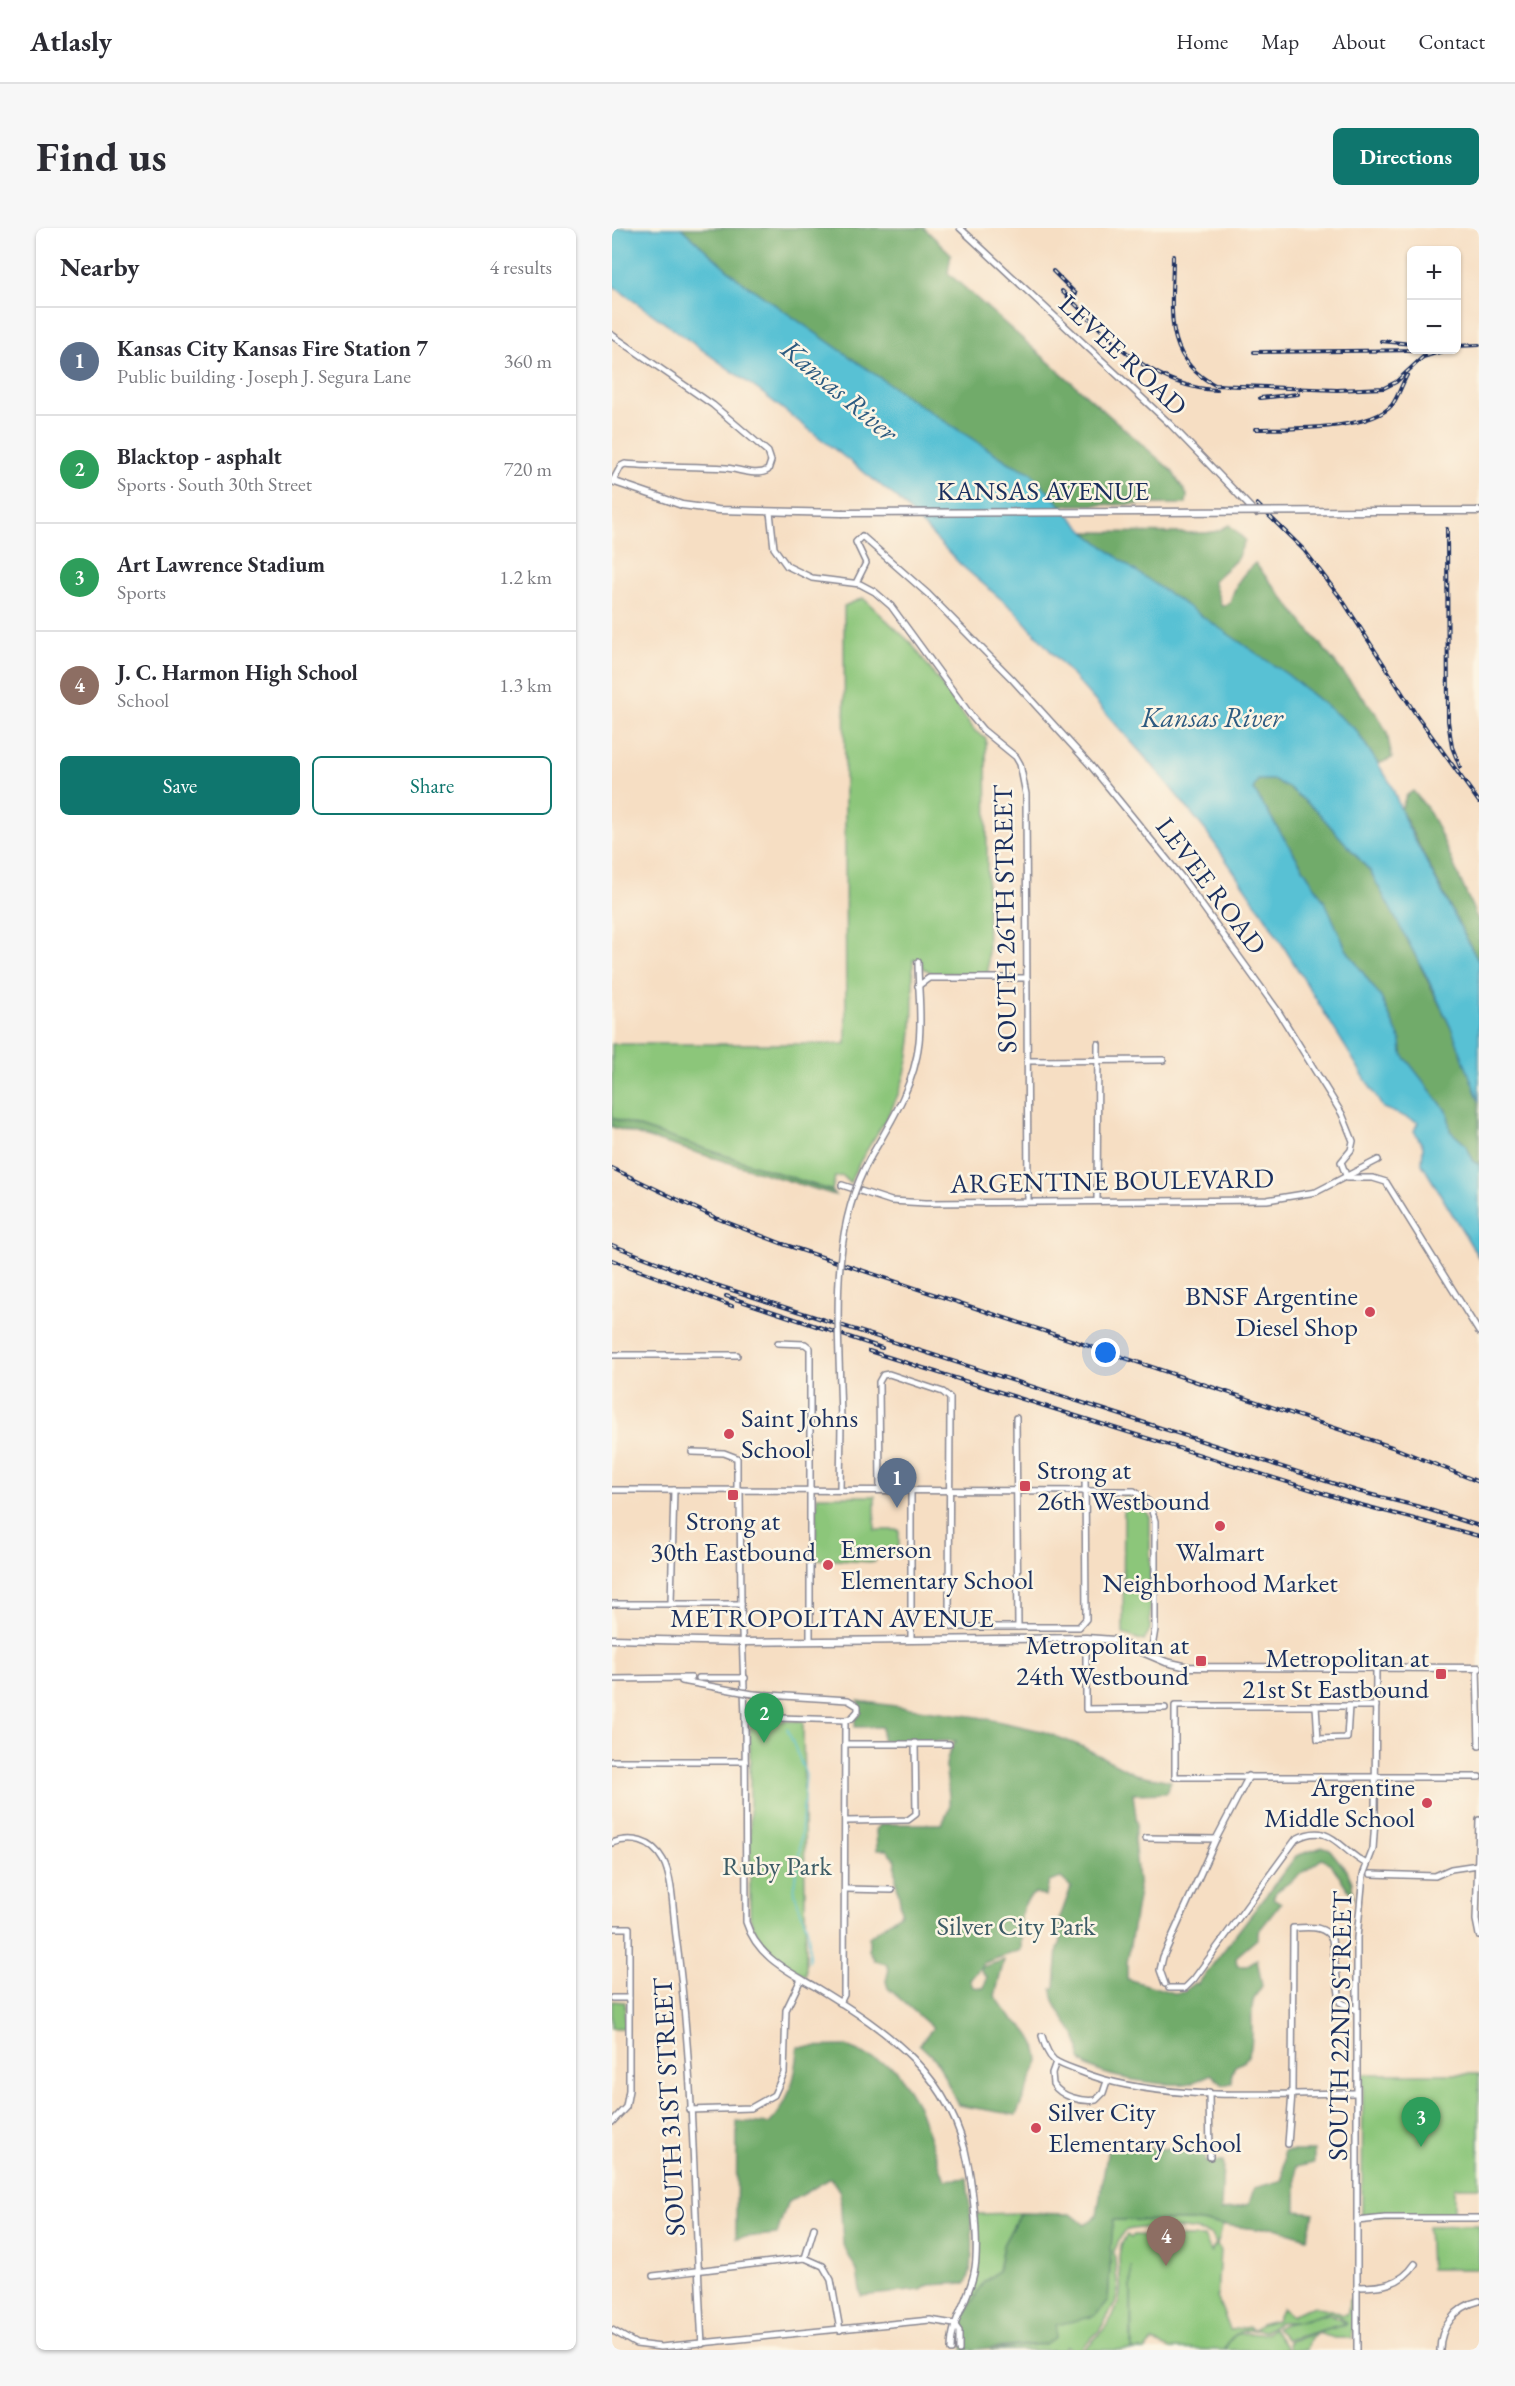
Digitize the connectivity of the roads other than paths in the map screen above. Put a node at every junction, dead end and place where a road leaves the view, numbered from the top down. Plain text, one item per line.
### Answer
1 (960, 228) edge
2 (612, 335) edge
3 (612, 481) edge
4 (1479, 511) edge
5 (770, 512) junction
6 (1257, 514) dead end
7 (856, 583) junction
8 (918, 962) dead end
9 (1027, 978) junction
10 (918, 986) junction
11 (1098, 1044) dead end
12 (1098, 1059) junction
13 (1163, 1060) dead end
14 (1027, 1061) junction
15 (1378, 1160) dead end
16 (1347, 1178) junction
17 (842, 1185) dead end
18 (1028, 1201) junction
19 (1097, 1201) junction
20 (1479, 1332) edge
21 (777, 1343) dead end
22 (737, 1354) dead end
23 (612, 1355) edge
24 (1016, 1418) dead end
25 (692, 1452) dead end
26 (1085, 1470) dead end
27 (612, 1490) edge
28 (674, 1490) junction
29 (739, 1490) junction
30 (809, 1490) junction
31 (840, 1490) junction
32 (880, 1490) junction
33 (911, 1490) junction
34 (949, 1490) junction
35 (1017, 1490) junction
36 (1085, 1490) junction
37 (671, 1603) junction
38 (612, 1604) edge
39 (741, 1604) junction
40 (1018, 1626) junction
41 (1086, 1638) junction
42 (612, 1639) edge
43 (911, 1639) junction
44 (810, 1641) junction
45 (744, 1642) junction
46 (1151, 1654) junction
47 (1377, 1668) junction
48 (1478, 1668) edge
49 (691, 1678) dead end
50 (699, 1678) dead end
51 (745, 1678) junction
52 (612, 1679) edge
53 (675, 1679) junction
54 (1316, 1706) junction
55 (1348, 1706) junction
56 (1376, 1706) junction
57 (1165, 1708) dead end
58 (746, 1717) junction
59 (846, 1720) junction
60 (915, 1743) junction
61 (846, 1744) junction
62 (949, 1744) dead end
63 (1479, 1746) edge
64 (612, 1761) edge
65 (745, 1761) junction
66 (1249, 1776) junction
67 (1376, 1776) junction
68 (1479, 1777) edge
69 (1479, 1820) edge
70 (845, 1821) junction
71 (1479, 1832) edge
72 (1146, 1838) dead end
73 (1216, 1839) junction
74 (612, 1843) edge
75 (1367, 1864) junction
76 (1479, 1866) edge
77 (1371, 1874) dead end
78 (845, 1889) junction
79 (892, 1890) dead end
80 (612, 1928) edge
81 (1479, 1935) edge
82 (801, 1979) junction
83 (612, 1998) edge
84 (628, 1998) junction
85 (840, 2003) junction
86 (1356, 2010) junction
87 (1042, 2036) dead end
88 (1056, 2062) junction
89 (1107, 2081) junction
90 (1209, 2092) junction
91 (1292, 2093) junction
92 (1356, 2093) junction
93 (689, 2110) junction
94 (612, 2122) edge
95 (1288, 2144) dead end
96 (1210, 2157) dead end
97 (1479, 2218) edge
98 (1357, 2221) junction
99 (814, 2228) dead end
100 (806, 2258) junction
101 (1415, 2264) dead end
102 (698, 2271) junction
103 (653, 2276) dead end
104 (1358, 2287) junction
105 (1479, 2301) edge
106 (954, 2324) junction
107 (840, 2330) junction
108 (613, 2331) edge
109 (702, 2344) junction
110 (951, 2350) edge
111 (959, 2350) edge
112 (1357, 2350) edge
113 (1440, 2350) edge

1 - 6 street, LEVEE ROAD
2 - 3 street
3 - 5 main road, KANSAS AVENUE
4 - 5 main road, KANSAS AVENUE, bridge
5 - 7 street, SOUTH 26TH STREET
7 - 9 street, SOUTH 26TH STREET
7 - 16 street, LEVEE ROAD
8 - 10 street
9 - 10 street
9 - 14 street, SOUTH 26TH STREET
10 - 31 street, bridge
11 - 12 street
12 - 13 street
12 - 14 street
12 - 19 street
14 - 18 street, SOUTH 26TH STREET
15 - 16 street, ARGENTINE BOULEVARD
16 - 19 street, ARGENTINE BOULEVARD
16 - 20 street
17 - 18 street, ARGENTINE BOULEVARD
18 - 19 street, ARGENTINE BOULEVARD
21 - 30 street
22 - 23 street
24 - 35 street
25 - 29 street
26 - 36 street
27 - 28 street
28 - 29 street
28 - 37 street
29 - 30 street
29 - 39 street
30 - 31 street
30 - 44 street
31 - 32 street
32 - 33 street
32 - 34 street
33 - 34 street
33 - 43 street
34 - 35 street
34 - 40 street
35 - 36 street
35 - 40 street
36 - 40 street
36 - 46 street
37 - 38 street
37 - 39 street
39 - 45 street
41 - 43 main road, METROPOLITAN AVENUE
41 - 46 main road, METROPOLITAN AVENUE
41 - 57 street
42 - 45 main road, METROPOLITAN AVENUE
43 - 44 main road, METROPOLITAN AVENUE
44 - 45 main road, METROPOLITAN AVENUE
45 - 51 street
46 - 47 main road, METROPOLITAN AVENUE
47 - 48 main road, METROPOLITAN AVENUE
47 - 56 street, SOUTH 22ND STREET
48 - 63 street
49 - 53 street
50 - 51 street
51 - 58 street
52 - 53 street
53 - 59 street, bridge
54 - 55 street
54 - 55 street
54 - 66 street
55 - 56 street
56 - 67 street, SOUTH 22ND STREET
58 - 59 street
58 - 65 street
59 - 61 street
60 - 61 street
60 - 62 street
60 - 70 street
61 - 70 street
64 - 65 street
65 - 82 street
66 - 67 street
66 - 73 street
67 - 68 street
67 - 75 street, SOUTH 22ND STREET
69 - 71 street
70 - 78 street
71 - 76 street
72 - 73 street
73 - 75 street
74 - 93 street, SOUTH 31ST STREET
75 - 86 street, SOUTH 22ND STREET
76 - 77 street
76 - 81 street
78 - 79 street
78 - 85 street
80 - 84 street
82 - 85 street
82 - 93 street
83 - 84 street
84 - 94 street
85 - 106 street
86 - 91 street
86 - 92 street, SOUTH 22ND STREET
87 - 88 street
88 - 89 street
88 - 89 street
89 - 90 street
90 - 91 street
90 - 96 street
91 - 92 street
91 - 95 street
92 - 98 street, SOUTH 22ND STREET
93 - 102 street, SOUTH 31ST STREET
97 - 98 street
98 - 104 street, SOUTH 22ND STREET
99 - 100 street
100 - 102 street
100 - 107 street
101 - 104 street
102 - 103 street
102 - 109 street, SOUTH 31ST STREET
104 - 112 street, SOUTH 22ND STREET
105 - 113 street
106 - 107 street
106 - 110 street
106 - 111 street
107 - 109 street
108 - 109 street

